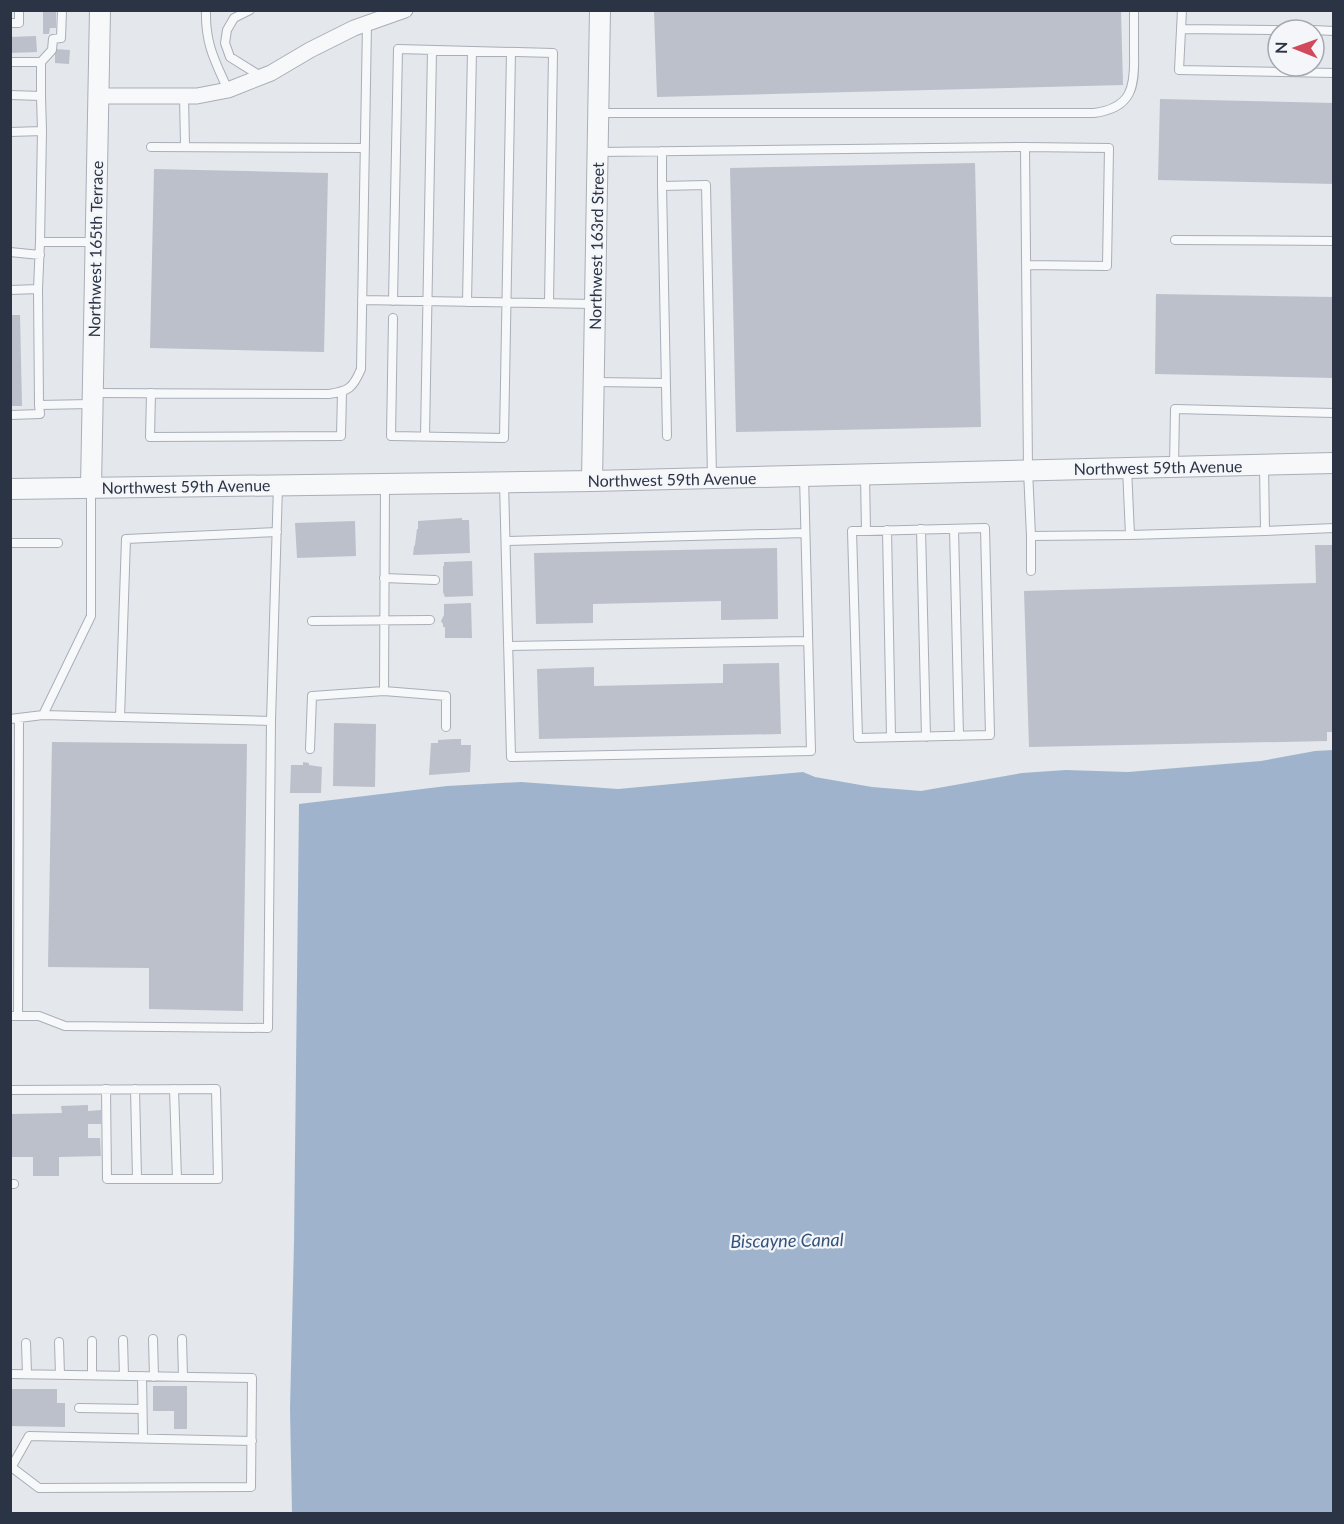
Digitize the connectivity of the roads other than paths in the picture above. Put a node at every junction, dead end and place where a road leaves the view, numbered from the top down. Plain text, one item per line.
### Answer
1 (19, 10) edge
2 (62, 10) edge
3 (100, 10) edge
4 (206, 10) edge
5 (250, 10) edge
6 (405, 10) edge
7 (600, 10) edge
8 (1134, 10) edge
9 (1182, 10) edge
10 (385, 14) edge
11 (10, 23) edge
12 (367, 24) junction
13 (1181, 29) junction
14 (1266, 30) edge
15 (432, 50) junction
16 (472, 51) junction
17 (511, 52) junction
18 (10, 62) edge
19 (40, 62) junction
20 (1334, 73) edge
21 (262, 77) junction
22 (228, 90) junction
23 (10, 95) edge
24 (184, 95) junction
25 (41, 96) junction
26 (98, 96) junction
27 (598, 113) junction
28 (42, 131) junction
29 (10, 132) edge
30 (185, 146) junction
31 (151, 147) dead end
32 (1025, 147) junction
33 (365, 148) junction
34 (662, 151) junction
35 (598, 152) junction
36 (662, 186) junction
37 (1175, 240) dead end
38 (1334, 241) edge
39 (40, 242) junction
40 (96, 242) junction
41 (10, 252) edge
42 (40, 255) junction
43 (1026, 265) junction
44 (38, 289) junction
45 (10, 290) edge
46 (362, 300) junction
47 (393, 301) junction
48 (427, 301) junction
49 (467, 302) junction
50 (506, 303) junction
51 (549, 303) junction
52 (595, 304) junction
53 (393, 318) dead end
54 (594, 382) junction
55 (665, 383) junction
56 (342, 392) junction
57 (151, 393) junction
58 (93, 399) junction
59 (39, 405) junction
60 (1334, 413) edge
61 (10, 415) edge
62 (425, 436) junction
63 (667, 436) dead end
64 (1334, 462) edge
65 (1264, 464) junction
66 (1174, 466) junction
67 (1127, 468) junction
68 (1028, 470) junction
69 (864, 474) junction
70 (804, 476) junction
71 (712, 478) junction
72 (592, 481) junction
73 (504, 482) junction
74 (385, 484) junction
75 (278, 485) junction
76 (91, 488) junction
77 (10, 489) edge
78 (1334, 528) edge
79 (921, 529) junction
80 (954, 529) junction
81 (887, 530) junction
82 (866, 531) junction
83 (1265, 531) junction
84 (277, 532) junction
85 (806, 533) junction
86 (1030, 536) junction
87 (1130, 536) junction
88 (506, 542) junction
89 (10, 543) edge
90 (58, 543) dead end
91 (1031, 571) dead end
92 (384, 578) junction
93 (435, 580) dead end
94 (384, 620) junction
95 (430, 620) dead end
96 (312, 621) dead end
97 (808, 641) junction
98 (508, 646) junction
99 (384, 692) junction
100 (43, 715) junction
101 (120, 717) junction
102 (15, 719) edge
103 (271, 721) junction
104 (446, 727) dead end
105 (926, 736) junction
106 (959, 736) junction
107 (891, 737) junction
108 (310, 749) dead end
109 (14, 784) edge
110 (14, 1016) edge
111 (106, 1089) junction
112 (135, 1089) junction
113 (174, 1089) junction
114 (10, 1090) edge
115 (137, 1178) junction
116 (177, 1179) junction
117 (182, 1339) dead end
118 (123, 1340) dead end
119 (153, 1340) dead end
120 (92, 1341) dead end
121 (59, 1342) dead end
122 (26, 1343) dead end
123 (10, 1374) edge
124 (27, 1374) junction
125 (60, 1375) junction
126 (92, 1376) junction
127 (124, 1376) junction
128 (142, 1376) junction
129 (154, 1377) junction
130 (183, 1377) junction
131 (79, 1408) dead end
132 (142, 1409) junction
133 (143, 1438) junction
134 (252, 1441) junction
135 (11, 1466) edge

1 - 11 lane
2 - 19 lane
3 - 26 street, Northwest 165th Terrace
4 - 22 lane
5 - 21 lane
6 - 10 street
7 - 27 street, Northwest 163rd Street
8 - 27 lane
9 - 13 lane
10 - 12 street
12 - 21 street
12 - 33 lane
13 - 14 lane
13 - 20 lane
15 - 16 lane
15 - 47 lane
15 - 48 lane
16 - 17 lane
16 - 49 lane
17 - 50 lane
17 - 51 lane
18 - 19 lane
19 - 25 lane
21 - 22 street
22 - 24 street
23 - 25 lane
24 - 26 street
24 - 30 lane
25 - 28 lane
26 - 40 street, Northwest 165th Terrace
27 - 35 street, Northwest 163rd Street
28 - 29 lane
28 - 39 lane
30 - 31 lane
30 - 33 lane
32 - 34 lane
32 - 43 lane
32 - 43 lane
33 - 46 lane
34 - 35 lane
34 - 36 lane
35 - 52 street, Northwest 163rd Street
36 - 55 lane
36 - 71 lane
37 - 38 lane
39 - 40 lane
39 - 42 lane
40 - 58 street, Northwest 165th Terrace
41 - 42 lane
42 - 44 lane
43 - 68 lane
44 - 45 lane
44 - 59 lane
46 - 47 lane
46 - 56 lane
47 - 48 lane
48 - 49 lane
48 - 62 lane
49 - 50 lane
50 - 51 lane
50 - 62 lane
51 - 52 lane
52 - 54 street, Northwest 163rd Street
53 - 62 lane
54 - 55 lane
54 - 72 street, Northwest 163rd Street
55 - 63 lane
56 - 57 lane
56 - 57 lane
57 - 58 lane
58 - 59 lane
58 - 76 street, Northwest 165th Terrace
59 - 61 lane
60 - 66 lane
64 - 65 street, Northwest 59th Avenue
65 - 66 street, Northwest 59th Avenue
65 - 83 lane
66 - 67 street, Northwest 59th Avenue
67 - 68 street, Northwest 59th Avenue
67 - 87 lane
68 - 69 street, Northwest 59th Avenue
68 - 86 lane
69 - 70 street, Northwest 59th Avenue
69 - 82 lane
70 - 71 street, Northwest 59th Avenue
70 - 85 lane
71 - 72 street, Northwest 59th Avenue
72 - 73 street, Northwest 59th Avenue
73 - 74 street, Northwest 59th Avenue
73 - 88 lane
74 - 75 street, Northwest 59th Avenue
74 - 92 lane
75 - 76 street, Northwest 59th Avenue
75 - 84 lane
76 - 77 street, Northwest 59th Avenue
76 - 100 lane
78 - 83 lane
79 - 80 lane
79 - 81 lane
79 - 105 lane
80 - 106 lane
80 - 106 lane
81 - 82 lane
81 - 107 lane
82 - 107 lane
83 - 87 lane
84 - 101 lane
84 - 103 lane
85 - 88 lane
85 - 97 lane
86 - 87 lane
86 - 91 lane
88 - 98 lane
89 - 90 lane
92 - 93 lane
92 - 94 lane
94 - 95 lane
94 - 96 lane
94 - 99 lane
97 - 98 lane
97 - 98 lane
99 - 104 lane
99 - 108 lane
100 - 101 lane
100 - 102 lane
101 - 103 lane
102 - 109 lane
103 - 110 lane
105 - 106 lane
105 - 107 lane
109 - 110 lane
111 - 112 lane
111 - 114 lane
111 - 115 lane
112 - 113 lane
112 - 115 lane
113 - 116 lane
113 - 116 lane
115 - 116 lane
117 - 130 lane
118 - 127 lane
119 - 129 lane
120 - 126 lane
121 - 125 lane
122 - 124 lane
123 - 124 lane
124 - 125 lane
125 - 126 lane
126 - 127 lane
127 - 128 lane
128 - 129 lane
128 - 132 lane
129 - 130 lane
130 - 134 lane
131 - 132 lane
132 - 133 lane
133 - 134 lane
133 - 135 lane
134 - 135 lane

